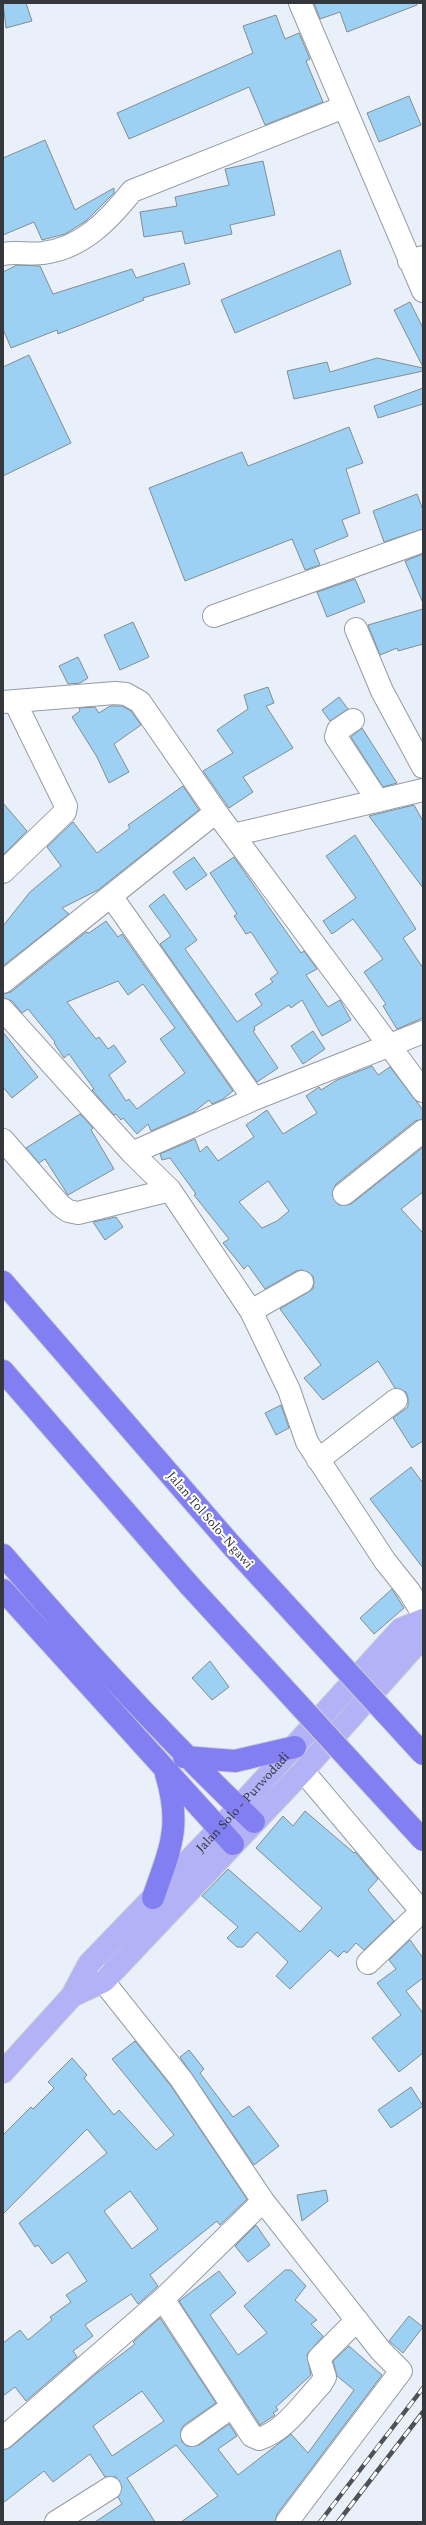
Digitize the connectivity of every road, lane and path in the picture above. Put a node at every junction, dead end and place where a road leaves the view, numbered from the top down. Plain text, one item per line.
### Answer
1 (300, 3) edge
2 (344, 107) junction
3 (3, 254) edge
4 (416, 259) edge
5 (423, 291) edge
6 (423, 541) edge
7 (214, 616) dead end
8 (356, 629) dead end
9 (9, 702) edge
10 (353, 720) dead end
11 (423, 767) edge
12 (423, 790) edge
13 (378, 801) junction
14 (216, 812) junction
15 (233, 835) junction
16 (3, 872) edge
17 (111, 896) junction
18 (3, 982) edge
19 (3, 1010) edge
20 (423, 1032) edge
21 (388, 1046) junction
22 (423, 1092) edge
23 (254, 1099) junction
24 (423, 1131) edge
25 (3, 1140) edge
26 (132, 1153) junction
27 (170, 1190) junction
28 (344, 1194) dead end
29 (3, 1282) edge
30 (302, 1282) dead end
31 (251, 1311) junction
32 (3, 1371) edge
33 (396, 1400) dead end
34 (318, 1460) junction
35 (3, 1555) edge
36 (3, 1590) edge
37 (423, 1614) edge
38 (423, 1620) edge
39 (423, 1626) edge
40 (295, 1747) junction
41 (423, 1754) edge
42 (184, 1756) junction
43 (164, 1770) junction
44 (303, 1771) junction
45 (246, 1815) junction
46 (226, 1837) junction
47 (423, 1840) edge
48 (150, 1910) junction
49 (422, 1912) edge
50 (132, 1934) junction
51 (368, 1963) dead end
52 (89, 1964) junction
53 (104, 1981) junction
54 (72, 1996) junction
55 (3, 2072) edge
56 (262, 2201) junction
57 (163, 2299) junction
58 (357, 2320) junction
59 (233, 2406) junction
60 (192, 2435) dead end
61 (3, 2438) edge
62 (110, 2488) dead end
63 (56, 2522) edge
64 (288, 2522) edge

1 - 2 street
2 - 3 street
2 - 4 street
4 - 5 street
6 - 7 street
8 - 11 street
9 - 14 street
9 - 16 street
10 - 13 street
12 - 13 street
13 - 15 street
14 - 15 street
14 - 17 street
15 - 21 street
17 - 18 street
17 - 23 street
19 - 26 street
20 - 21 street
21 - 22 street
21 - 23 street
23 - 26 street
24 - 28 street
25 - 27 street
26 - 27 street
27 - 31 street
29 - 41 highway, Jalan Tol Solo–Ngawi, bridge
30 - 31 street
31 - 34 street
32 - 47 highway, bridge
33 - 34 street
34 - 37 street
35 - 42 highway
36 - 43 highway
38 - 40 main road, Jalan Solo - Purwodadi
39 - 44 main road, Jalan Solo - Purwodadi
40 - 42 highway
40 - 45 main road, Jalan Solo - Purwodadi
42 - 45 highway
43 - 46 highway
43 - 48 highway
44 - 45 main road, Jalan Solo - Purwodadi
44 - 49 street
45 - 46 main road, Jalan Solo - Purwodadi
46 - 48 main road, Jalan Solo - Purwodadi
48 - 50 main road, Jalan Solo - Purwodadi
49 - 51 street
50 - 52 main road, Jalan Solo - Purwodadi
50 - 53 main road, Jalan Solo - Purwodadi
52 - 53 street
52 - 54 main road, Jalan Solo - Purwodadi
53 - 54 main road, Jalan Solo - Purwodadi
53 - 56 street
54 - 55 main road, Jalan Solo - Purwodadi
56 - 57 street
56 - 58 street
57 - 59 street
57 - 61 street
58 - 59 street
58 - 64 street
59 - 60 street
62 - 63 street

